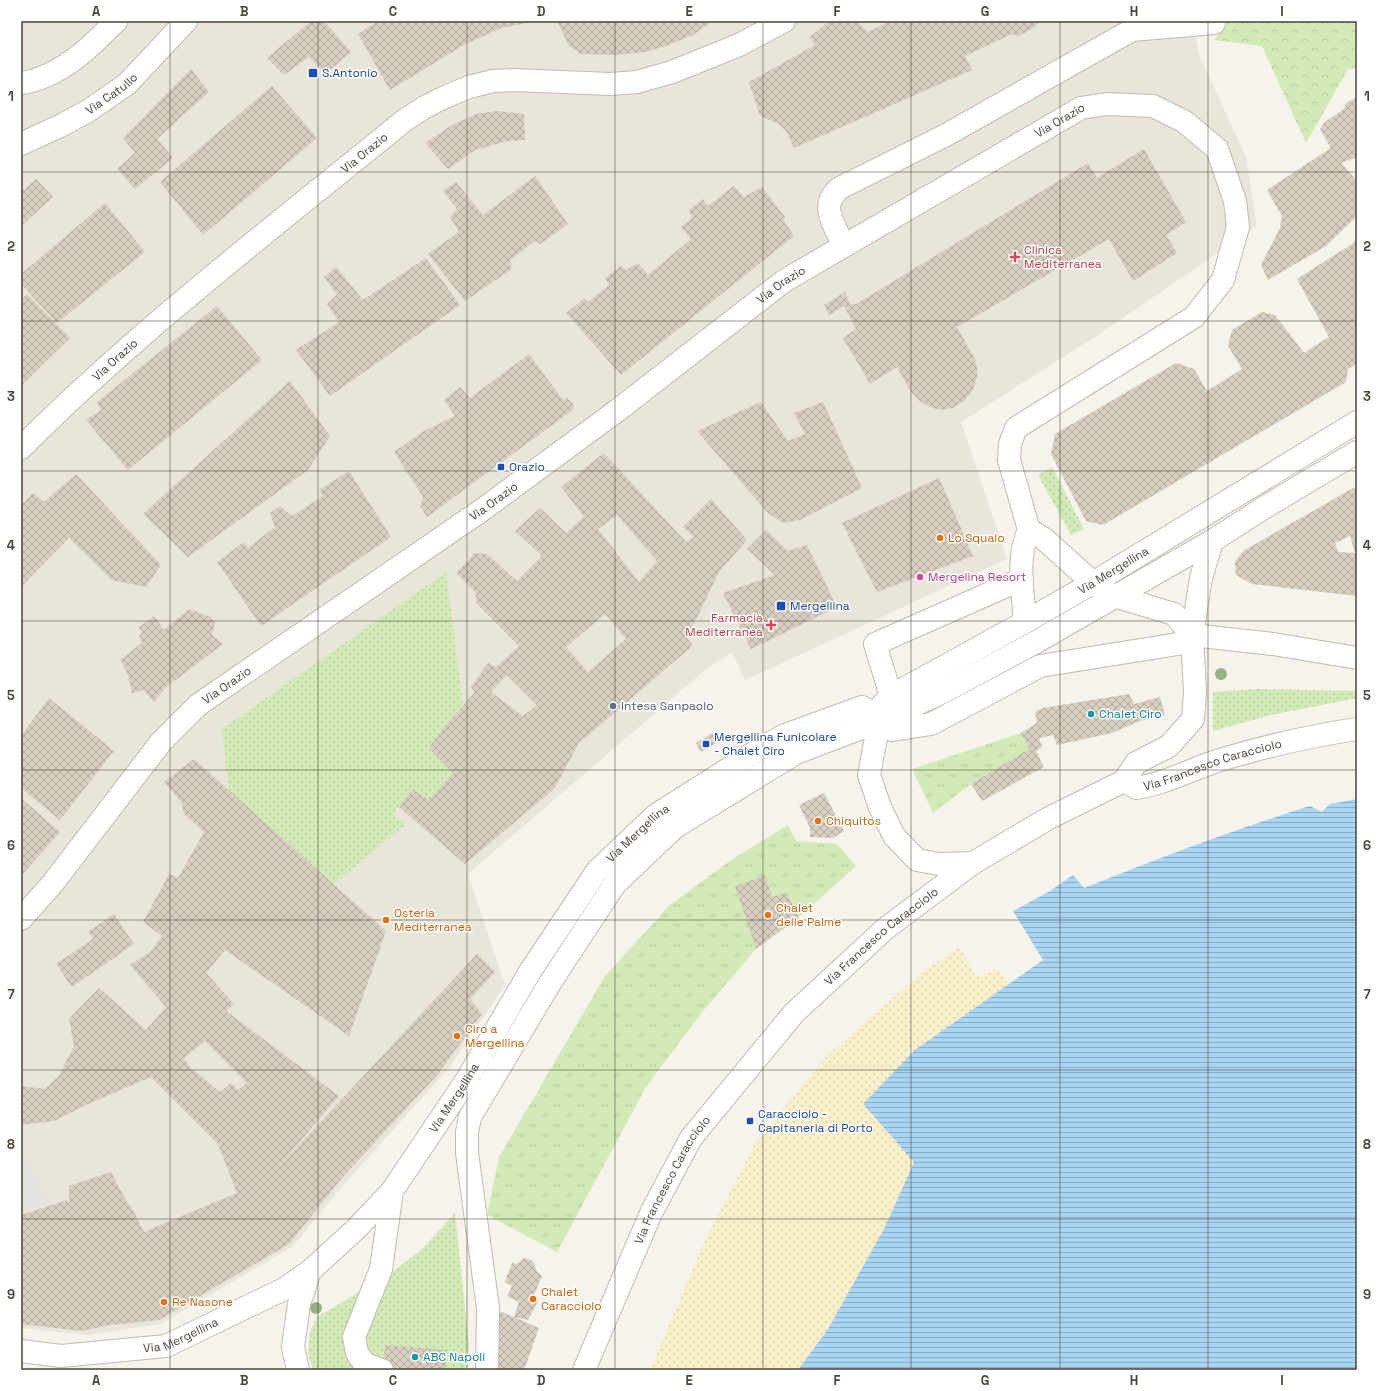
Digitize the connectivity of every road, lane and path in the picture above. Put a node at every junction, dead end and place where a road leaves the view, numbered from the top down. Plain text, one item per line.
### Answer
1 (116, 21) edge
2 (186, 21) edge
3 (784, 21) edge
4 (1214, 23) dead end
5 (21, 83) edge
6 (21, 144) edge
7 (844, 246) junction
8 (1357, 422) edge
9 (21, 448) edge
10 (1357, 452) edge
11 (1029, 530) junction
12 (1212, 541) junction
13 (1022, 579) junction
14 (1093, 583) junction
15 (1114, 596) junction
16 (1025, 622) junction
17 (1192, 635) junction
18 (1357, 658) edge
19 (891, 696) junction
20 (880, 721) junction
21 (1357, 729) edge
22 (1124, 780) junction
23 (973, 863) junction
24 (21, 919) edge
25 (392, 1190) junction
26 (310, 1271) junction
27 (21, 1351) edge
28 (298, 1370) edge
29 (382, 1370) edge
30 (487, 1370) edge
31 (584, 1370) edge

1 - 5 street
2 - 6 street, Via Catullo
3 - 9 street, Via Orazio
4 - 7 street
7 - 11 street, Via Orazio
7 - 24 street, Via Orazio
8 - 14 street, Via Mergellina
10 - 12 street
11 - 13 street
11 - 14 street
12 - 15 street
12 - 17 street
13 - 16 street
13 - 19 street
14 - 15 street
14 - 16 street, Via Mergellina
15 - 17 street
15 - 20 street
16 - 19 street, Via Mergellina
17 - 18 street
17 - 20 street, Via Mergellina
17 - 22 street
19 - 20 street, Via Mergellina
20 - 23 street
20 - 25 street, Via Mergellina
20 - 30 street
21 - 22 street, Via Francesco Caracciolo
22 - 23 street, Via Francesco Caracciolo
23 - 31 street, Via Francesco Caracciolo
25 - 26 street, Via Mergellina
25 - 29 street
26 - 27 street, Via Mergellina
26 - 28 street

